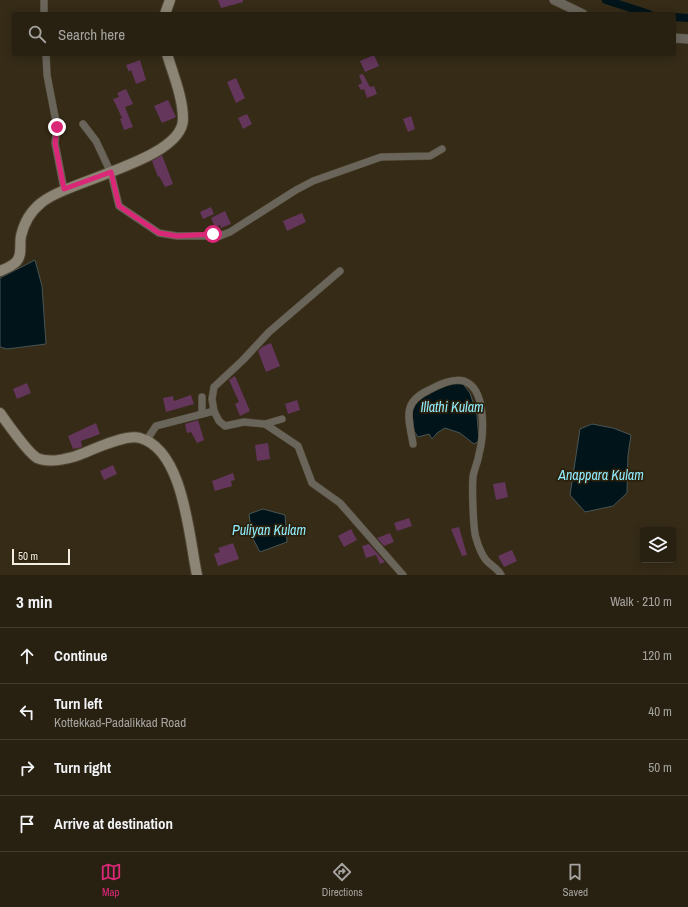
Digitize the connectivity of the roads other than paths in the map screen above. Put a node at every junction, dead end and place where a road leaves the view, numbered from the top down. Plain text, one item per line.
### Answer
1 (44, 0) edge
2 (170, 0) edge
3 (554, 0) edge
4 (44, 12) edge
5 (166, 12) edge
6 (579, 12) edge
7 (676, 38) edge
8 (688, 40) edge
9 (46, 56) edge
10 (168, 56) edge
11 (83, 124) dead end
12 (442, 149) dead end
13 (111, 172) junction
14 (64, 189) junction
15 (0, 271) edge
16 (340, 271) dead end
17 (202, 397) dead end
18 (214, 411) junction
19 (0, 413) edge
20 (202, 413) junction
21 (282, 419) dead end
22 (265, 424) junction
23 (146, 441) junction
24 (413, 444) dead end
25 (197, 575) edge
26 (403, 575) edge
27 (501, 575) edge

1 - 4 street
2 - 5 main road
3 - 6 street
7 - 8 street
9 - 14 street
10 - 13 main road
11 - 13 street
12 - 13 street
13 - 14 main road
14 - 15 main road
16 - 18 street
17 - 20 street
18 - 20 street
18 - 22 street
19 - 23 main road
20 - 23 street
21 - 22 street
22 - 26 street
23 - 25 main road
24 - 27 street

